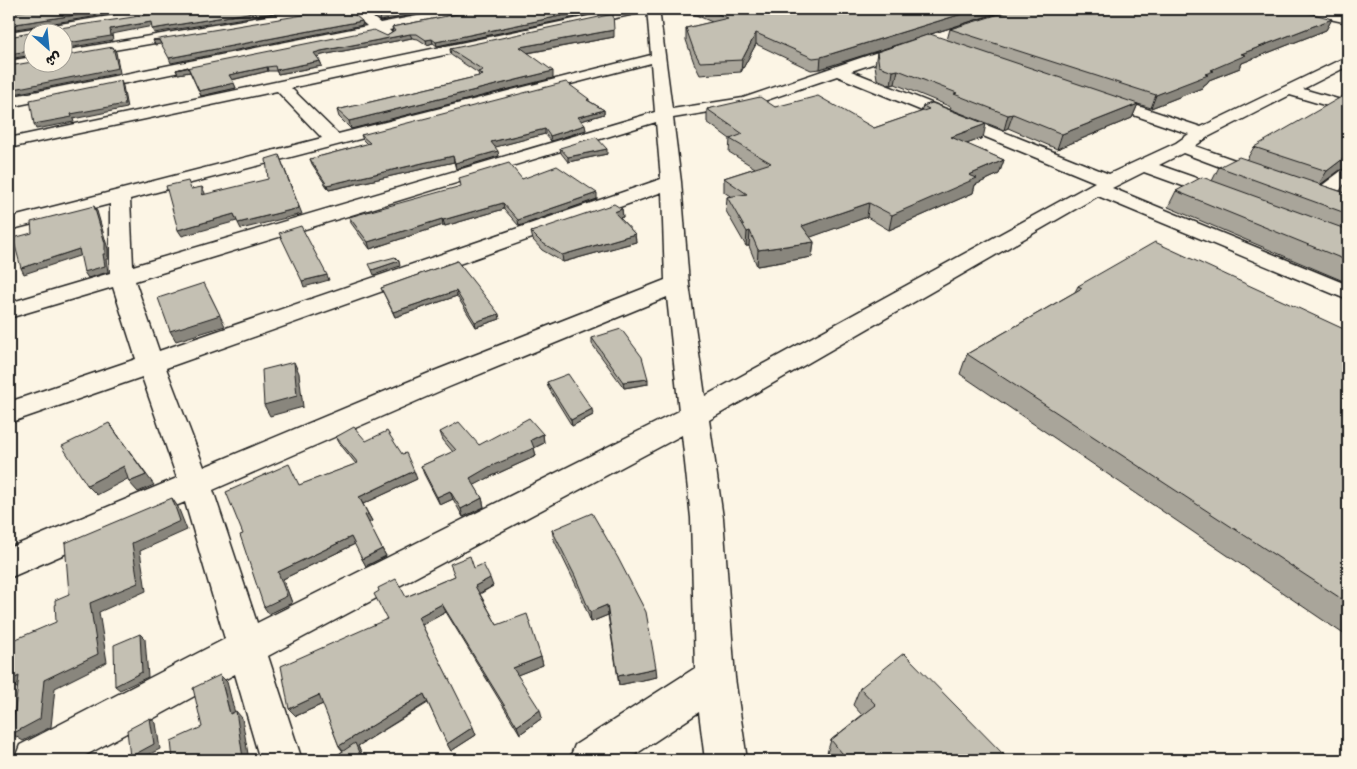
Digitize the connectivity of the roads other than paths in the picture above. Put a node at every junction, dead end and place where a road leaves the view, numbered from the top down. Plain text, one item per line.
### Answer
1 (28, 9) edge
2 (176, 9) edge
3 (328, 9) edge
4 (354, 9) edge
5 (472, 9) edge
6 (640, 9) edge
7 (653, 9) edge
8 (1027, 9) edge
9 (1301, 9) edge
10 (9, 12) edge
11 (134, 12) edge
12 (1348, 19) edge
13 (378, 28) junction
14 (9, 36) edge
15 (148, 40) junction
16 (926, 40) junction
17 (954, 49) edge
18 (72, 53) edge
19 (414, 56) junction
20 (658, 57) junction
21 (1348, 60) edge
22 (22, 63) edge
23 (9, 65) edge
24 (166, 70) junction
25 (836, 70) junction
26 (280, 85) junction
27 (1290, 90) junction
28 (1082, 93) edge
29 (9, 102) edge
30 (188, 104) junction
31 (1348, 107) edge
32 (663, 115) junction
33 (1202, 133) junction
34 (335, 141) junction
35 (9, 143) edge
36 (1182, 147) junction
37 (1142, 165) junction
38 (1348, 175) edge
39 (671, 182) junction
40 (1283, 184) edge
41 (1104, 185) junction
42 (1301, 190) edge
43 (120, 195) junction
44 (1320, 197) junction
45 (1244, 202) edge
46 (1341, 204) edge
47 (9, 224) edge
48 (122, 277) junction
49 (677, 284) junction
50 (1348, 293) edge
51 (9, 310) edge
52 (152, 364) junction
53 (9, 413) edge
54 (695, 415) junction
55 (195, 483) junction
56 (9, 563) edge
57 (245, 648) junction
58 (715, 678) junction
59 (35, 760) edge
60 (281, 760) edge
61 (590, 760) edge
62 (726, 760) edge

1 - 10 street
2 - 11 street
3 - 15 street
4 - 13 street
5 - 13 street
6 - 19 street
7 - 20 street
8 - 16 street
9 - 12 street
11 - 14 street
11 - 15 street
13 - 19 street
13 - 24 street
15 - 18 street
15 - 24 street
16 - 17 street
16 - 25 street
19 - 26 street
20 - 32 street
20 - 34 street
21 - 27 street
22 - 23 street
24 - 29 street
24 - 30 street
25 - 32 street
25 - 41 street
26 - 30 street
26 - 34 street
27 - 31 street
27 - 33 street
28 - 33 street
30 - 35 street
32 - 39 street
32 - 48 street
33 - 36 street
34 - 43 street
36 - 37 street
36 - 40 street
37 - 41 street
37 - 45 street
38 - 44 street
39 - 49 street
39 - 52 street
41 - 50 street
41 - 54 street
42 - 44 street
43 - 47 street
43 - 48 street
44 - 46 street
48 - 51 street
48 - 52 street
49 - 54 street
49 - 55 street
52 - 53 street
52 - 55 street
54 - 57 street
54 - 58 street
55 - 56 street
55 - 57 street
57 - 59 street
57 - 60 street
58 - 61 street
58 - 62 street

